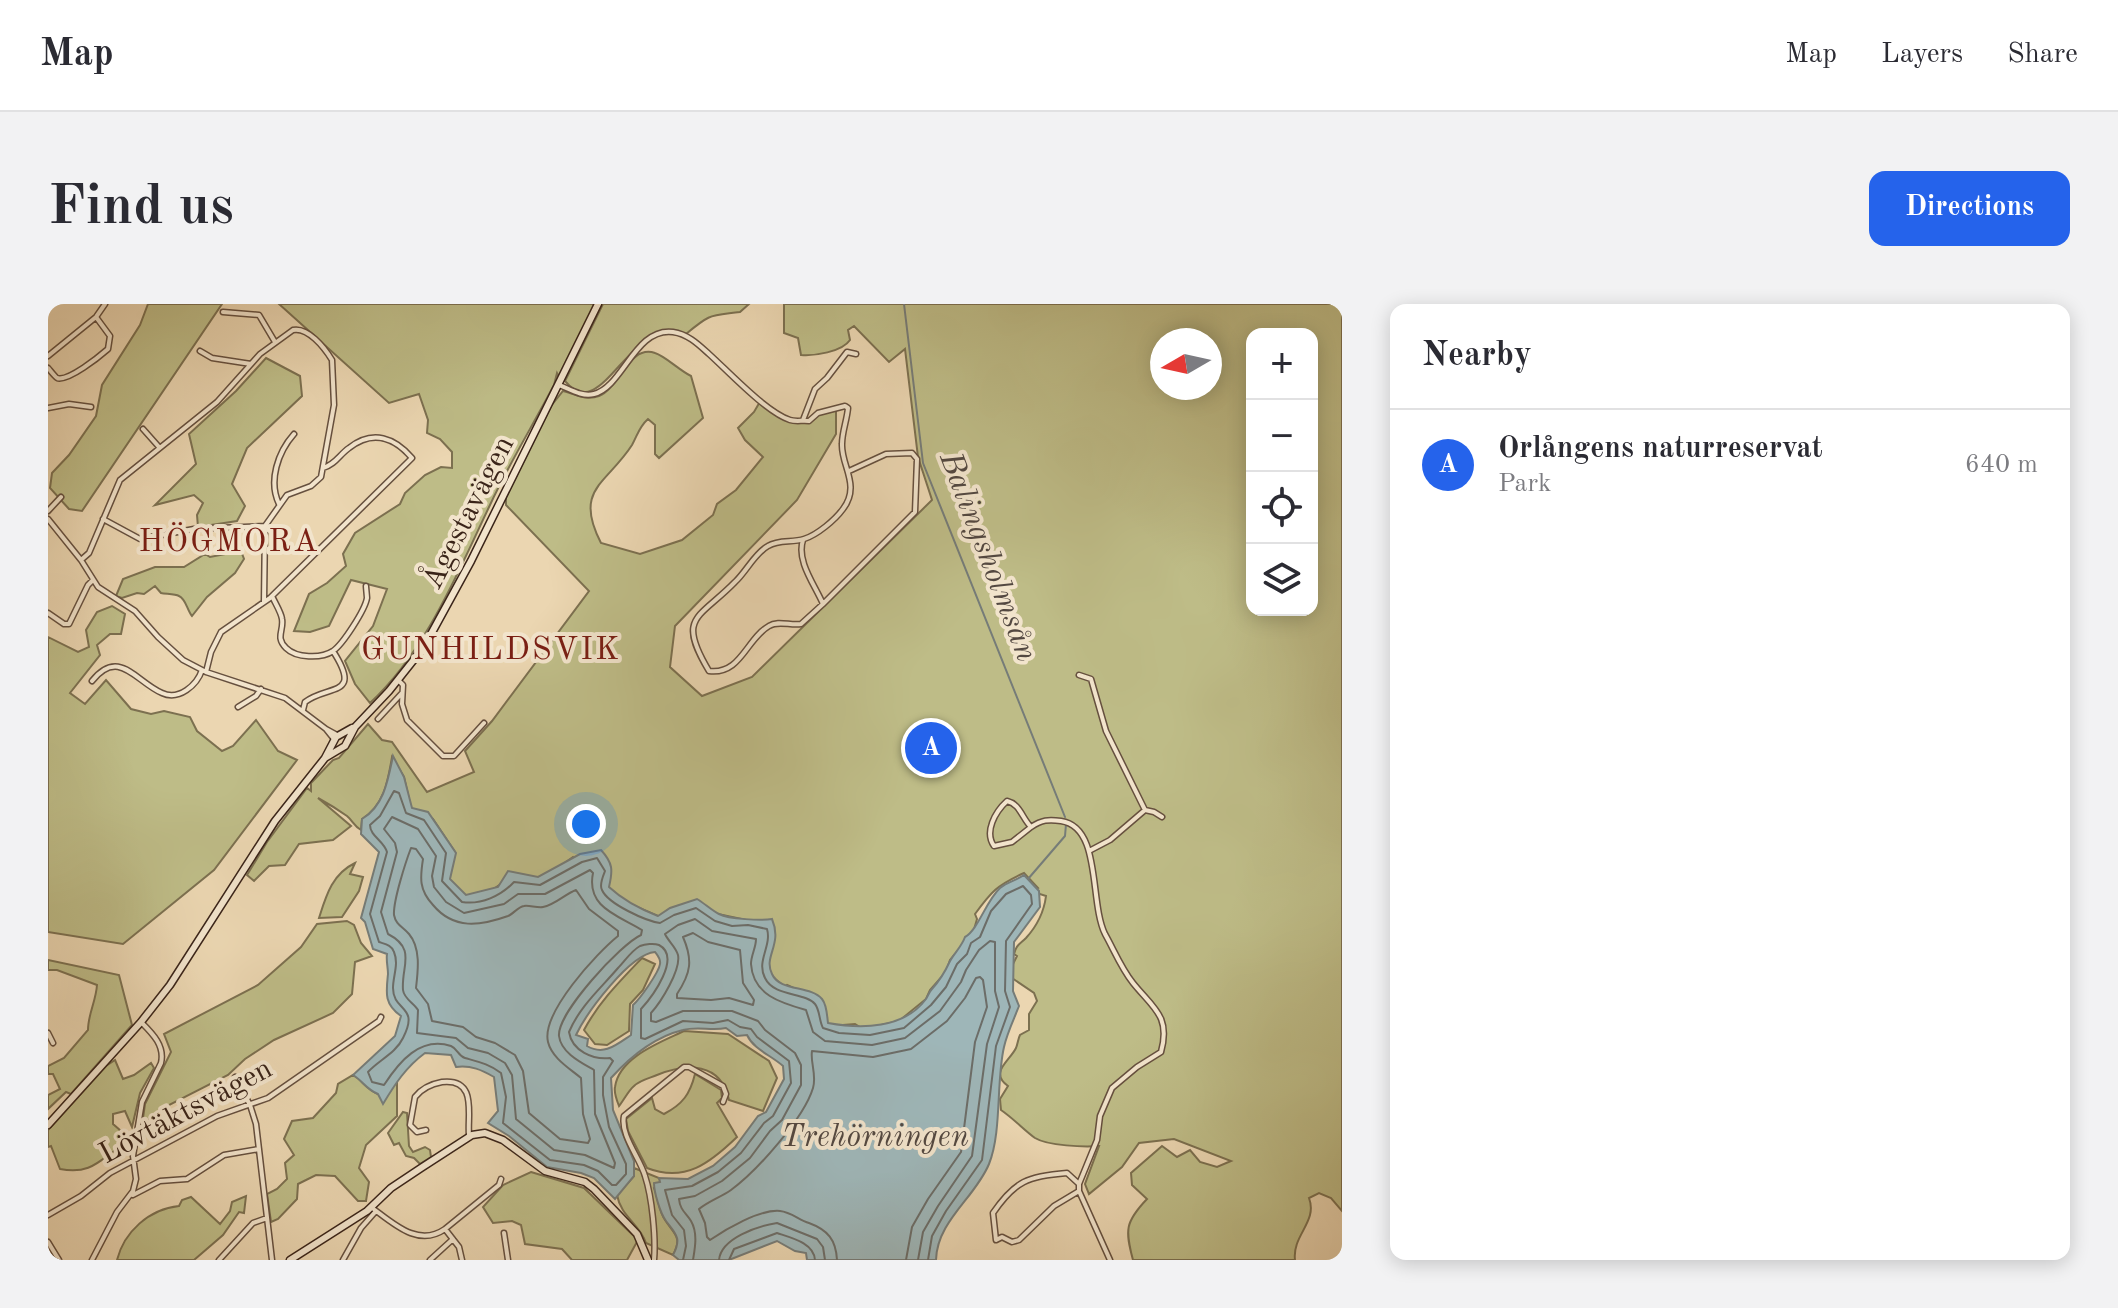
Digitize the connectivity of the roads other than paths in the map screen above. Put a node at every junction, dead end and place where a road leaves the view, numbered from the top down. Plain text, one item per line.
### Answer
1 (105, 304) edge
2 (598, 304) edge
3 (223, 312) dead end
4 (96, 317) junction
5 (275, 342) junction
6 (200, 351) dead end
7 (856, 354) dead end
8 (48, 356) edge
9 (251, 364) junction
10 (48, 368) edge
11 (558, 385) junction
12 (91, 407) dead end
13 (48, 408) edge
14 (803, 420) junction
15 (143, 429) dead end
16 (294, 434) dead end
17 (159, 447) junction
18 (323, 468) junction
19 (849, 471) junction
20 (61, 497) dead end
21 (279, 504) junction
22 (48, 511) edge
23 (48, 519) edge
24 (103, 519) junction
25 (265, 526) junction
26 (803, 540) junction
27 (81, 560) junction
28 (93, 580) junction
29 (366, 586) dead end
30 (272, 596) junction
31 (264, 602) junction
32 (823, 604) junction
33 (48, 613) edge
34 (333, 651) junction
35 (204, 671) junction
36 (1079, 675) dead end
37 (398, 680) junction
38 (92, 681) dead end
39 (261, 689) junction
40 (403, 691) junction
41 (238, 707) dead end
42 (303, 710) junction
43 (378, 719) dead end
44 (484, 723) dead end
45 (339, 740) junction
46 (1145, 810) junction
47 (1162, 817) dead end
48 (1031, 827) junction
49 (1089, 851) junction
50 (381, 1017) dead end
51 (141, 1022) junction
52 (48, 1033) edge
53 (53, 1043) dead end
54 (235, 1077) dead end
55 (723, 1102) dead end
56 (250, 1105) junction
57 (48, 1125) edge
58 (426, 1130) dead end
59 (470, 1138) junction
60 (259, 1149) junction
61 (134, 1162) junction
62 (501, 1179) dead end
63 (1079, 1184) junction
64 (1079, 1191) junction
65 (131, 1195) junction
66 (374, 1209) junction
67 (48, 1215) edge
68 (267, 1218) junction
69 (445, 1229) junction
70 (504, 1233) dead end
71 (453, 1239) junction
72 (48, 1242) edge
73 (59, 1260) edge
74 (92, 1260) edge
75 (219, 1260) edge
76 (272, 1260) edge
77 (290, 1260) edge
78 (343, 1260) edge
79 (430, 1260) edge
80 (462, 1260) edge
81 (508, 1260) edge
82 (650, 1260) edge
83 (1110, 1260) edge

1 - 4 street
2 - 11 main road, Ågestavägen
3 - 5 street
4 - 8 street
4 - 10 street
5 - 9 street
5 - 18 street
6 - 9 street
7 - 14 street
9 - 17 street
11 - 14 street
11 - 37 main road, Ågestavägen
12 - 13 street
14 - 19 street
15 - 17 street
16 - 21 street
17 - 24 street
18 - 21 street
18 - 30 street
19 - 26 street
19 - 32 street
20 - 22 street
21 - 25 street
23 - 27 street
24 - 25 street
24 - 27 street
25 - 31 street
26 - 32 street
26 - 32 street
27 - 28 street
28 - 33 street
28 - 35 street
29 - 34 street
30 - 31 street
30 - 34 street
31 - 35 street
34 - 42 street
35 - 38 street
35 - 39 street
36 - 46 street
37 - 40 street
37 - 45 main road, Ågestavägen
39 - 41 street
39 - 42 street
40 - 43 street
40 - 44 street
42 - 45 street
45 - 51 main road, Ågestavägen
46 - 47 street
46 - 49 street
48 - 48 street
48 - 49 street
49 - 63 street
50 - 56 street, Lövtäktsvägen
51 - 57 main road, Ågestavägen
51 - 61 street
52 - 53 street
54 - 56 street
55 - 82 street
56 - 60 street
56 - 61 street, Lövtäktsvägen
58 - 59 street
59 - 66 main road
59 - 82 main road
60 - 65 street
60 - 68 street
61 - 65 street
61 - 67 street, Lövtäktsvägen
62 - 69 street
63 - 64 street
63 - 64 street
64 - 83 street
65 - 74 street
66 - 69 street
66 - 77 main road
66 - 78 street
68 - 75 street
68 - 76 street
69 - 71 street
70 - 81 street
71 - 79 street
71 - 80 street
72 - 73 street

